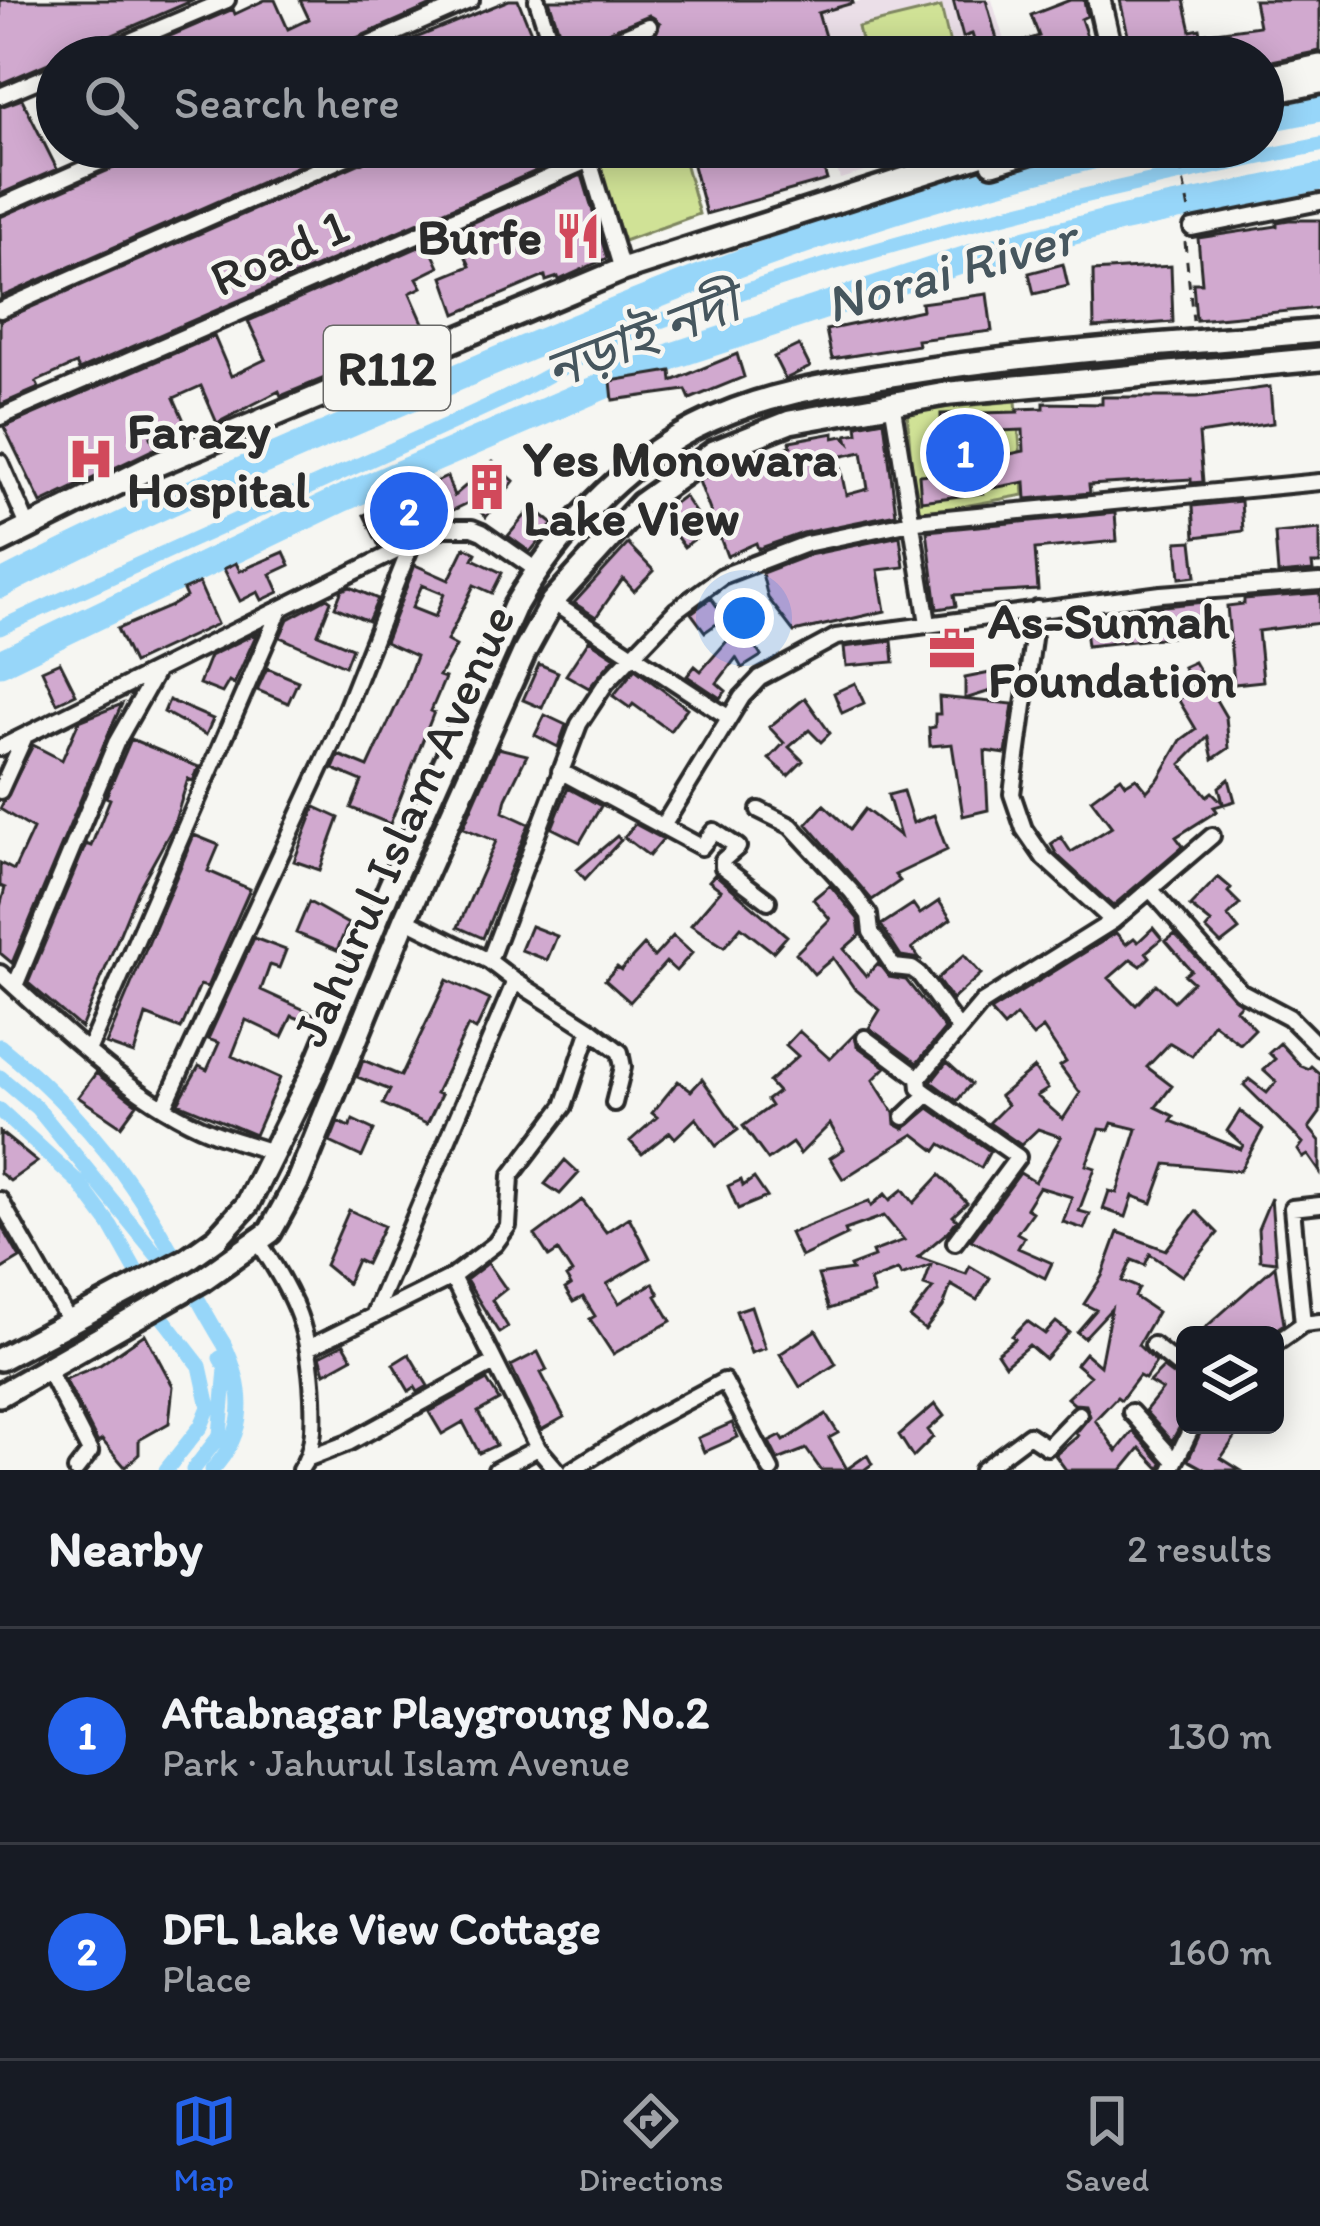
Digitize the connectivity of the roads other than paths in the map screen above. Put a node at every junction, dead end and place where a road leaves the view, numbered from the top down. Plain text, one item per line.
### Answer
1 (226, 0) edge
2 (471, 0) edge
3 (537, 0) edge
4 (1101, 0) edge
5 (198, 6) edge
6 (650, 26) dead end
7 (136, 36) edge
8 (388, 36) edge
9 (548, 36) edge
10 (625, 36) edge
11 (1108, 36) edge
12 (1320, 66) edge
13 (1284, 74) edge
14 (36, 81) edge
15 (1320, 82) edge
16 (1284, 90) edge
17 (0, 96) edge
18 (86, 168) edge
19 (321, 168) edge
20 (554, 168) edge
21 (591, 168) edge
22 (938, 168) edge
23 (978, 168) edge
24 (1320, 202) edge
25 (0, 206) edge
26 (783, 217) junction
27 (1192, 228) road end
28 (622, 270) junction
29 (0, 310) edge
30 (1320, 331) edge
31 (1320, 359) edge
32 (892, 402) junction
33 (0, 417) edge
34 (0, 462) edge
35 (1320, 482) edge
36 (912, 522) junction
37 (28, 526) junction
38 (0, 542) edge
39 (412, 543) junction
40 (538, 571) junction
41 (1320, 582) edge
42 (552, 602) junction
43 (1037, 609) junction
44 (280, 610) junction
45 (928, 622) junction
46 (633, 656) junction
47 (157, 671) junction
48 (728, 717) junction
49 (25, 736) junction
50 (0, 748) edge
51 (560, 771) junction
52 (0, 791) edge
53 (759, 810) dead end
54 (663, 826) junction
55 (1212, 836) dead end
56 (1151, 890) junction
57 (768, 901) dead end
58 (405, 919) junction
59 (1113, 921) junction
60 (489, 961) junction
61 (0, 973) edge
62 (514, 981) junction
63 (15, 986) junction
64 (590, 1029) junction
65 (959, 1029) junction
66 (865, 1038) dead end
67 (1320, 1048) edge
68 (88, 1051) junction
69 (919, 1078) junction
70 (928, 1094) junction
71 (614, 1102) dead end
72 (164, 1107) junction
73 (904, 1118) dead end
74 (275, 1153) junction
75 (1320, 1205) edge
76 (3, 1211) edge
77 (258, 1241) junction
78 (955, 1242) dead end
79 (452, 1276) junction
80 (374, 1316) junction
81 (69, 1321) junction
82 (1320, 1322) edge
83 (1303, 1324) junction
84 (1284, 1337) edge
85 (1153, 1345) dead end
86 (310, 1347) junction
87 (0, 1359) edge
88 (492, 1364) junction
89 (1176, 1364) edge
90 (48, 1370) junction
91 (0, 1395) edge
92 (1131, 1412) dead end
93 (1079, 1414) dead end
94 (1188, 1434) edge
95 (538, 1448) junction
96 (305, 1464) edge
97 (1173, 1465) edge
98 (76, 1470) edge
99 (496, 1470) edge
100 (557, 1470) edge
101 (572, 1470) edge
102 (772, 1470) edge
103 (982, 1470) edge

1 - 5 street
2 - 8 street
3 - 9 street
4 - 11 street
5 - 7 street
6 - 10 street
12 - 13 street
14 - 17 street
15 - 16 street
18 - 25 street
19 - 29 street
20 - 33 street, Road 1
21 - 28 street
22 - 26 street, R112
23 - 26 street, R112
24 - 27 street
26 - 28 street, R112
28 - 37 street, R112
30 - 40 street, Jahurul Islam Avenue
31 - 32 street, Jahurul Islam Avenue
32 - 36 street
32 - 42 street, Jahurul Islam Avenue
34 - 37 street
35 - 36 street
36 - 45 street
36 - 46 street
37 - 38 street, R112
39 - 40 street
39 - 44 street
39 - 72 street
40 - 74 street, Jahurul Islam Avenue
41 - 43 street
42 - 46 street
42 - 58 street, Jahurul Islam Avenue
43 - 45 street
43 - 59 street
44 - 47 street
44 - 68 street
45 - 48 street
46 - 48 street
46 - 51 street
47 - 49 street
47 - 63 street
48 - 54 street
49 - 50 street
49 - 52 street
51 - 54 street
51 - 60 street
53 - 65 street
54 - 57 street
55 - 56 street
56 - 59 street
56 - 67 street
58 - 60 street
58 - 77 street, Jahurul Islam Avenue
59 - 65 street
60 - 62 street
61 - 63 street
62 - 64 street
62 - 80 street
63 - 68 street
64 - 71 street
64 - 79 street
65 - 69 street
66 - 69 street
68 - 72 street
69 - 70 street
70 - 73 street
70 - 78 street
72 - 74 street
74 - 81 street, Jahurul Islam Avenue
75 - 83 street
76 - 81 street
77 - 86 street
77 - 90 street, Jahurul Islam Avenue
79 - 80 street
79 - 88 street
80 - 86 street
81 - 87 street, Jahurul Islam Avenue
82 - 83 street
83 - 84 street
85 - 89 street
86 - 96 street
88 - 95 street
88 - 96 street
90 - 91 street, Jahurul Islam Avenue
90 - 98 street
92 - 97 street
93 - 103 street
94 - 97 street
95 - 99 street
95 - 100 street
101 - 102 street

